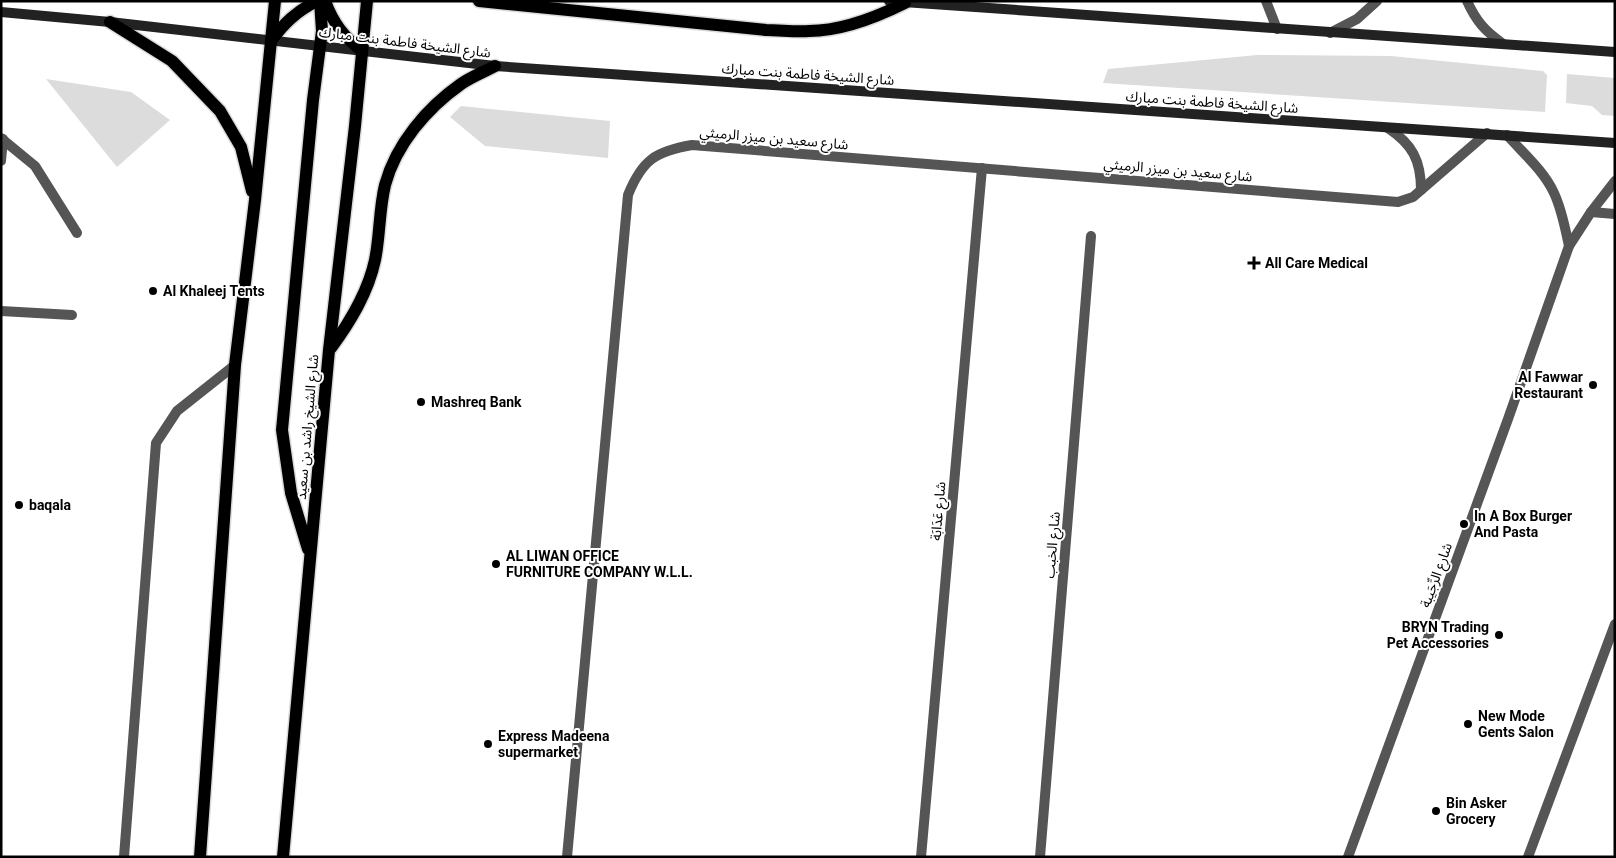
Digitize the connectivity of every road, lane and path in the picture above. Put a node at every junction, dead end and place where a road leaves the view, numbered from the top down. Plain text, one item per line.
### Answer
1 (275, 1) edge
2 (318, 1) edge
3 (325, 1) edge
4 (367, 1) edge
5 (479, 1) edge
6 (889, 1) edge
7 (1266, 1) edge
8 (1377, 1) edge
9 (1467, 1) edge
10 (904, 3) junction
11 (933, 3) edge
12 (1, 12) edge
13 (110, 22) junction
14 (1277, 29) junction
15 (1330, 33) junction
16 (271, 41) junction
17 (1502, 44) junction
18 (320, 46) junction
19 (362, 51) junction
20 (1615, 52) edge
21 (494, 66) junction
22 (1388, 128) junction
23 (1487, 134) junction
24 (1507, 135) junction
25 (2, 139) edge
26 (1615, 143) edge
27 (1, 161) edge
28 (982, 168) junction
29 (1615, 181) edge
30 (1421, 190) junction
31 (255, 200) junction
32 (1591, 212) junction
33 (1615, 214) edge
34 (77, 233) dead end
35 (1091, 236) dead end
36 (1569, 246) junction
37 (1, 311) edge
38 (72, 315) dead end
39 (329, 350) junction
40 (236, 365) junction
41 (310, 554) junction
42 (1615, 624) edge
43 (124, 857) edge
44 (200, 857) edge
45 (283, 857) edge
46 (567, 857) edge
47 (921, 857) edge
48 (1040, 857) edge
49 (1348, 857) edge
50 (1528, 857) edge

1 - 16 main road
2 - 16 main road
2 - 18 main road
3 - 19 main road
4 - 19 main road, شارع الشيخ راشد بن سعيد
5 - 10 main road
6 - 10 main road
7 - 14 street
8 - 15 street
9 - 17 street
10 - 11 main road
11 - 14 main road
12 - 13 main road, شارع الشيخة فاطمة بنت مبارك
13 - 16 main road, شارع الشيخة فاطمة بنت مبارك
13 - 31 main road
14 - 15 main road
15 - 17 main road
16 - 18 main road, شارع الشيخة فاطمة بنت مبارك
16 - 31 main road
17 - 20 main road
18 - 19 main road, شارع الشيخة فاطمة بنت مبارك
18 - 41 main road
19 - 21 main road, شارع الشيخة فاطمة بنت مبارك
19 - 39 main road, شارع الشيخ راشد بن سعيد
21 - 22 main road, شارع الشيخة فاطمة بنت مبارك
21 - 39 main road
22 - 23 main road, شارع الشيخة فاطمة بنت مبارك
22 - 30 street
23 - 24 main road, شارع الشيخة فاطمة بنت مبارك
23 - 30 street, شارع سعيد بن ميزر الرميثي
24 - 26 main road, شارع الشيخة فاطمة بنت مبارك
24 - 36 street
25 - 27 street
25 - 34 street
28 - 30 street, شارع سعيد بن ميزر الرميثي
28 - 46 street, شارع سعيد بن ميزر الرميثي
28 - 47 street, شارع عَدَابَة
29 - 32 street, شارع الرِّجَيبة
31 - 40 main road
32 - 33 street
32 - 36 street, شارع الرِّجَيبة
35 - 48 street, شارع الخبب
36 - 49 street, شارع الرِّجَيبة
37 - 38 street
39 - 41 main road, شارع الشيخ راشد بن سعيد
40 - 43 street
40 - 44 main road
41 - 45 main road, شارع الشيخ راشد بن سعيد
42 - 50 street

